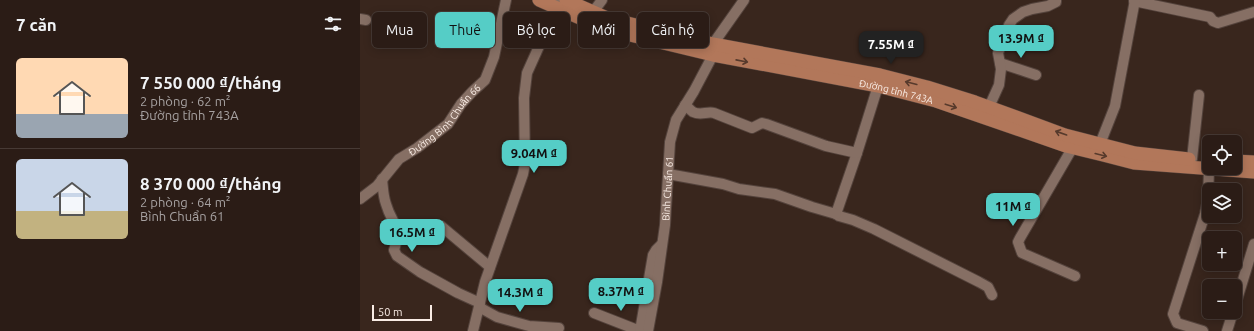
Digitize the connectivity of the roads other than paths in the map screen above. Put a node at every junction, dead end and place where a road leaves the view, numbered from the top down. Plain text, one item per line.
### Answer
1 (506, 0) edge
2 (539, 0) edge
3 (602, 0) edge
4 (744, 0) edge
5 (1056, 0) edge
6 (1134, 1) edge
7 (561, 3) edge
8 (594, 12) joint
9 (1254, 12) edge
10 (629, 24) edge
11 (713, 49) junction
12 (1000, 63) junction
13 (1036, 75) dead end
14 (878, 86) junction
15 (1199, 95) dead end
16 (685, 105) junction
17 (989, 107) junction
18 (1100, 144) junction
19 (1073, 148) junction
20 (857, 153) junction
21 (1192, 159) junction
22 (1242, 161) edge
23 (1202, 162) edge
24 (1254, 162) edge
25 (1202, 164) edge
26 (1242, 170) edge
27 (1254, 172) edge
28 (668, 174) junction
29 (1209, 175) edge
30 (382, 179) junction
31 (360, 199) edge
32 (836, 214) junction
33 (441, 226) dead end
34 (662, 244) junction
35 (1254, 244) edge
36 (490, 267) junction
37 (1075, 276) dead end
38 (1242, 283) edge
39 (992, 295) dead end
40 (479, 305) junction
41 (594, 313) dead end
42 (1231, 319) edge
43 (559, 328) dead end
44 (473, 331) edge
45 (640, 331) edge
46 (648, 331) edge
47 (1203, 331) edge
48 (1227, 331) edge

1 - 30 street, Đường Bình Chuẩn 66
2 - 7 main road, Đường tỉnh 743A
3 - 8 street
4 - 11 street, Bình Chuẩn 61
5 - 12 street
6 - 9 street
6 - 18 street
7 - 8 main road, Đường tỉnh 743A
7 - 11 main road, Đường tỉnh 743A
7 - 36 street
10 - 11 main road, Đường tỉnh 743A
11 -> 14 main road, Đường tỉnh 743A
11 - 16 street, Bình Chuẩn 61
17 -> 11 main road, Đường tỉnh 743A
12 - 13 street
12 - 17 street
14 -> 19 main road, Đường tỉnh 743A
14 - 20 street
15 - 21 street
16 - 20 street
16 - 28 street, Bình Chuẩn 61
18 -> 17 main road, Đường tỉnh 743A
18 - 21 main road, Đường tỉnh 743A
19 -> 25 main road, Đường tỉnh 743A
19 - 37 street
20 - 32 street
21 - 23 main road, Đường tỉnh 743A
22 - 24 main road
26 - 27 main road, Đường tỉnh 743A
28 - 32 street
28 - 34 street, Bình Chuẩn 61
29 - 47 street
30 - 31 street, Đường Bình Chuẩn 66
30 - 40 street
32 - 39 street
33 - 36 street
34 - 45 street
34 - 46 street, Bình Chuẩn 61
35 - 38 street
36 - 40 street
40 - 43 street
40 - 44 street
41 - 45 street
42 - 48 street

